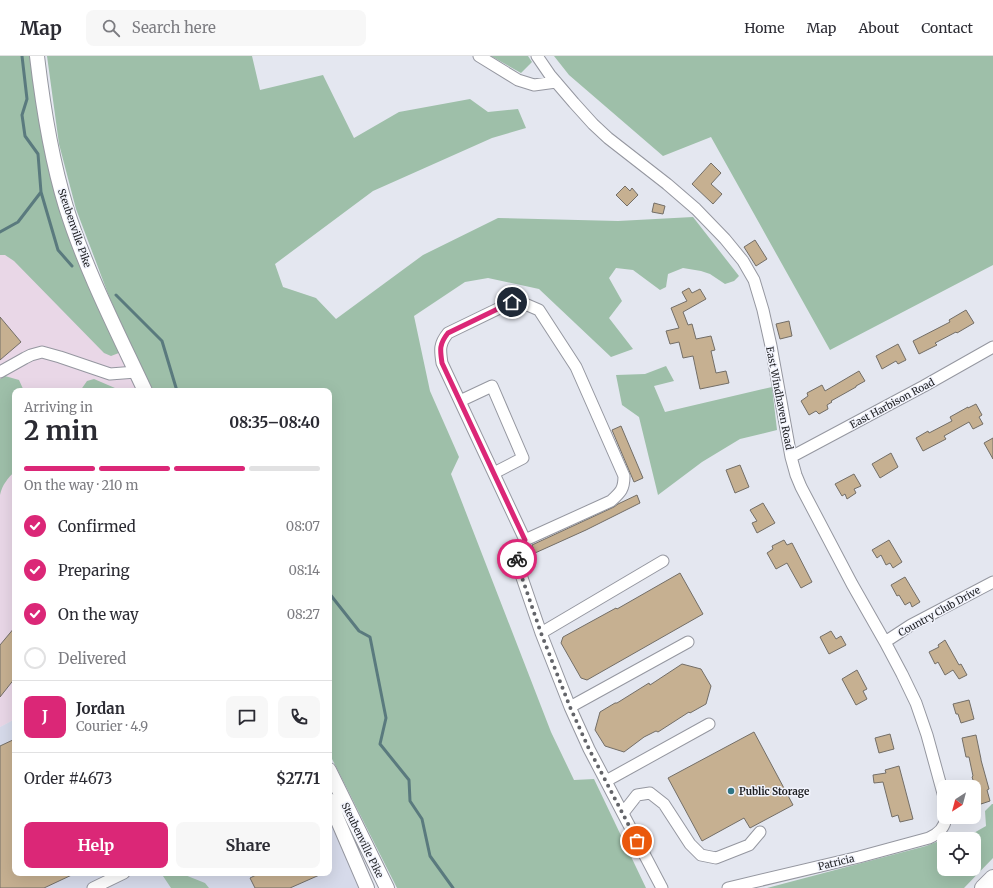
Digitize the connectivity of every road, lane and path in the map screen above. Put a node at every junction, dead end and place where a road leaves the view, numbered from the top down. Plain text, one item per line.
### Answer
1 (37, 56) edge
2 (479, 56) edge
3 (537, 56) edge
4 (556, 82) junction
5 (993, 347) edge
6 (0, 372) edge
7 (136, 372) junction
8 (144, 388) edge
9 (460, 401) junction
10 (791, 457) junction
11 (494, 473) junction
12 (525, 540) junction
13 (664, 561) dead end
14 (993, 582) edge
15 (541, 633) junction
16 (688, 642) dead end
17 (885, 642) junction
18 (570, 707) junction
19 (709, 724) dead end
20 (332, 776) edge
21 (939, 780) edge
22 (606, 782) junction
23 (332, 807) edge
24 (623, 813) junction
25 (944, 824) edge
26 (760, 832) dead end
27 (118, 876) edge
28 (993, 878) edge
29 (93, 888) edge
30 (367, 888) edge
31 (387, 888) edge
32 (662, 888) edge
33 (728, 888) edge
34 (983, 888) edge

1 - 7 main road, Steubenville Pike
2 - 4 street
3 - 4 street, East Windhaven Road
4 - 10 street, East Windhaven Road
5 - 10 street, East Harbison Road
6 - 7 street
7 - 8 main road, Steubenville Pike
9 - 11 street
9 - 11 street
9 - 12 street
10 - 17 street, East Windhaven Road
11 - 12 street
12 - 15 street
13 - 15 street
14 - 17 street, Country Club Drive
15 - 18 street
16 - 18 street
17 - 21 street, East Windhaven Road
18 - 22 street
19 - 22 street
20 - 31 main road, Steubenville Pike
22 - 24 street
23 - 30 main road, Steubenville Pike
24 - 26 street
24 - 32 street
25 - 33 street, Patricia
27 - 29 street
28 - 34 highway

